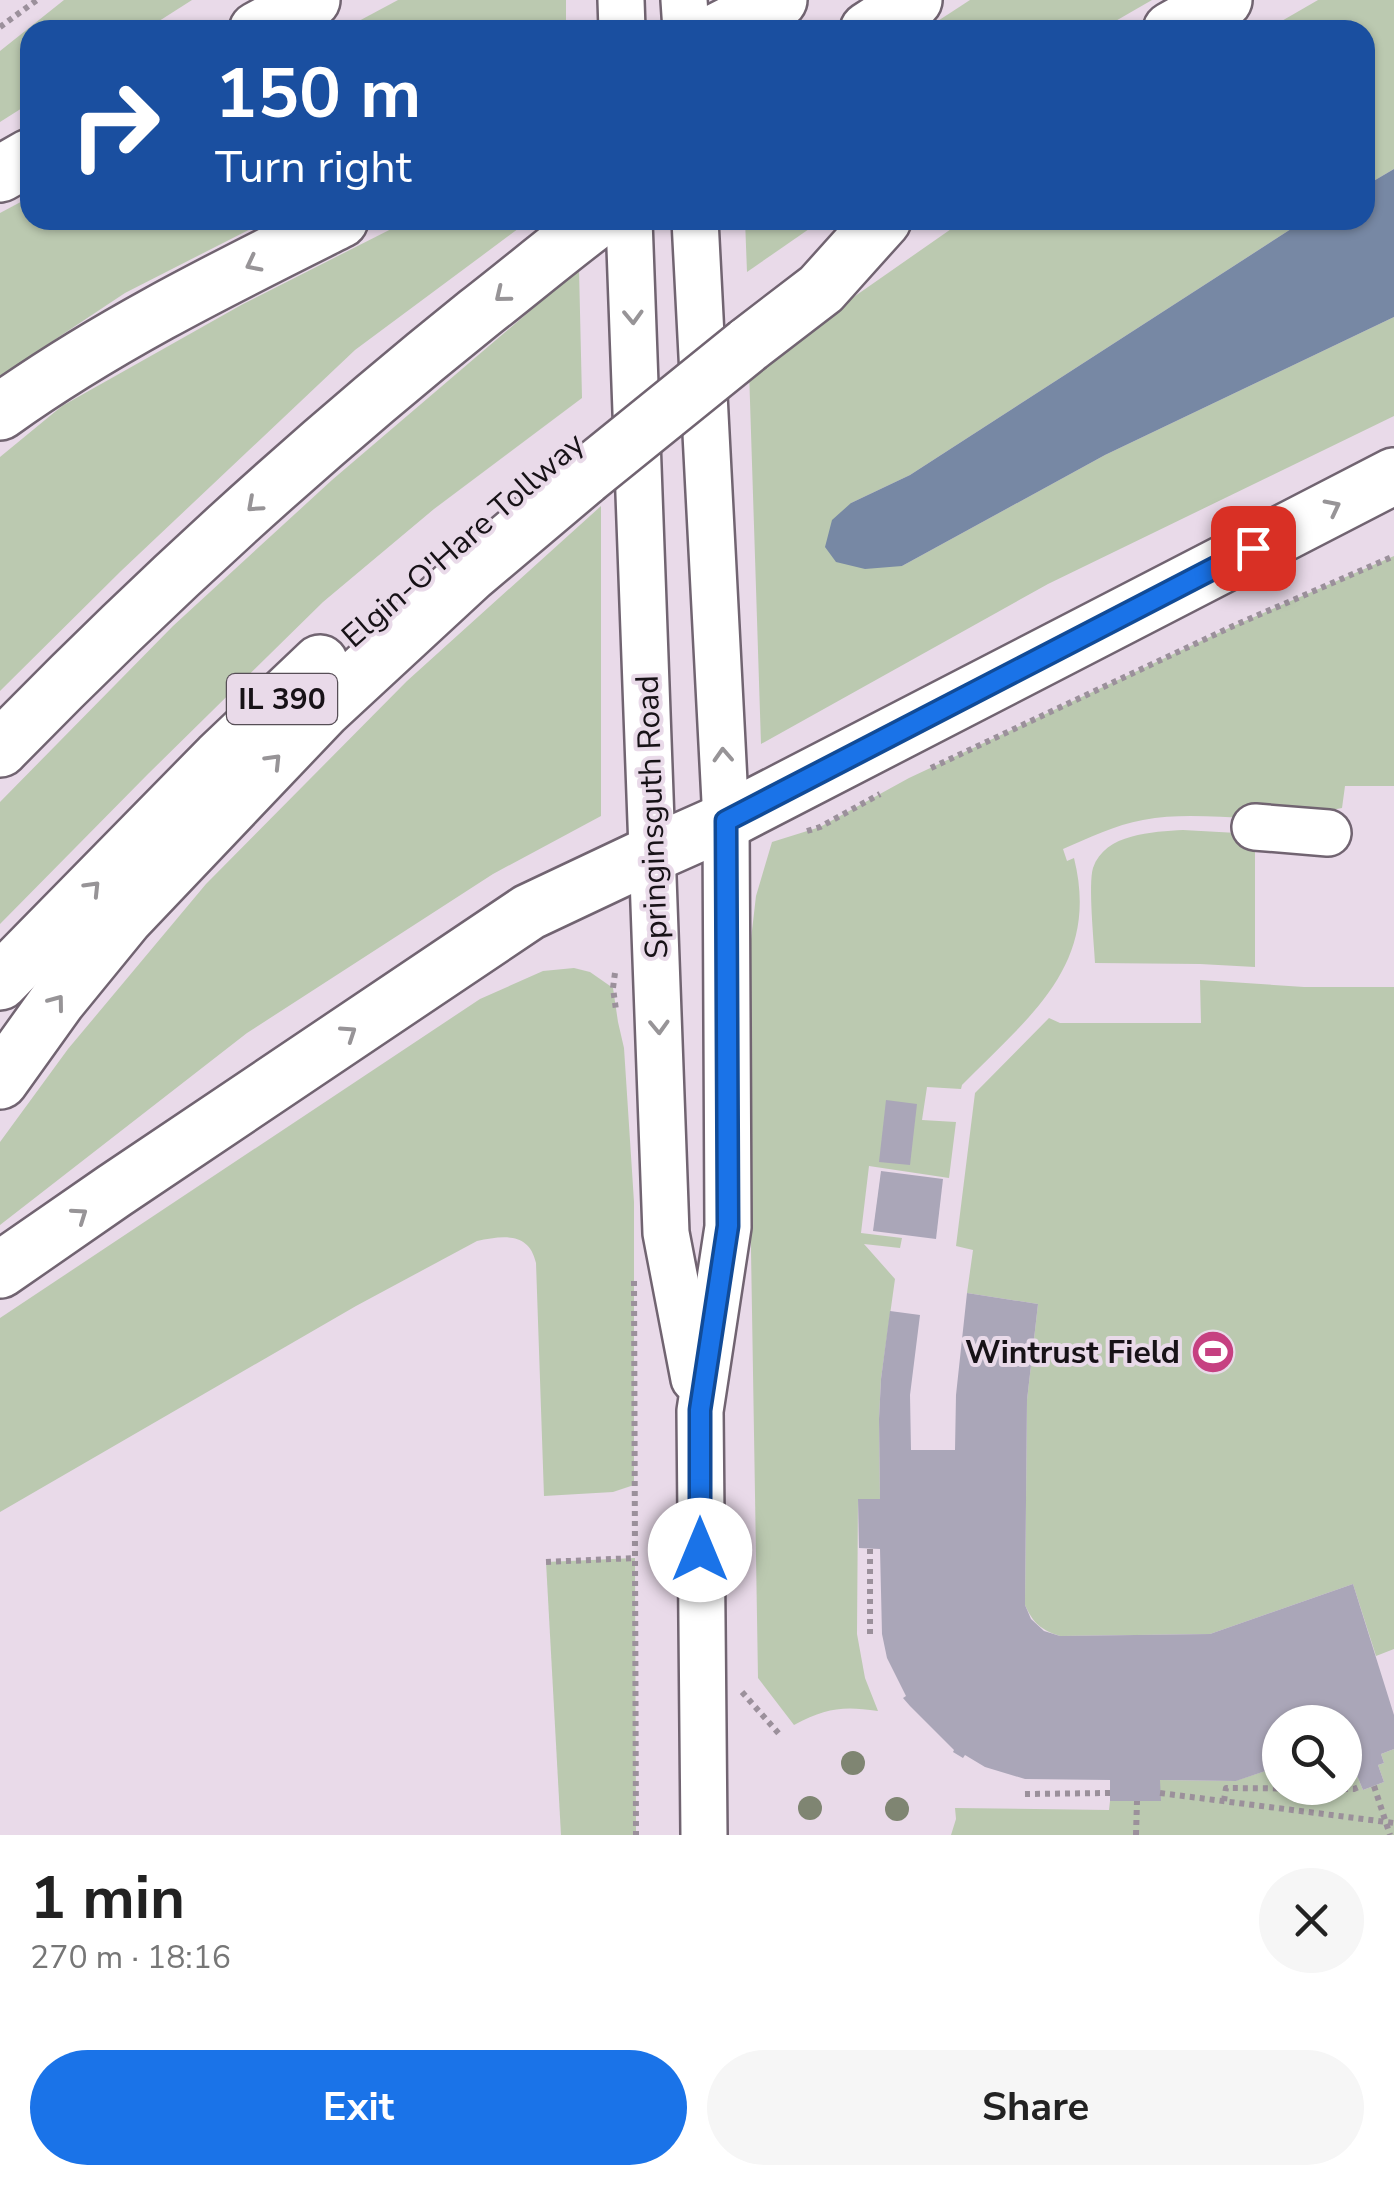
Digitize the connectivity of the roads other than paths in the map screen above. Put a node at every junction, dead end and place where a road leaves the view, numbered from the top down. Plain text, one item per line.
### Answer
1 (312, 0) edge
2 (684, 0) edge
3 (914, 0) edge
4 (1224, 0) edge
5 (275, 20) edge
6 (727, 20) edge
7 (883, 20) edge
8 (1189, 20) edge
9 (320, 230) edge
10 (595, 230) edge
11 (602, 230) edge
12 (696, 230) edge
13 (862, 230) edge
14 (875, 230) edge
15 (748, 327) junction
16 (0, 412) edge
17 (584, 456) junction
18 (1394, 476) edge
19 (0, 750) edge
20 (726, 821) junction
21 (1255, 827) dead end
22 (1328, 833) dead end
23 (654, 853) junction
24 (0, 982) edge
25 (0, 1081) edge
26 (0, 1270) edge
27 (700, 1410) junction
28 (704, 1835) edge

1 - 5 main road
2 - 6 street
3 - 7 main road
4 - 8 main road
9 -> 16 main road
10 -> 19 main road
11 -> 23 street, Springinsguth Road
20 -> 12 street, Springinsguth Road
13 - 15 main road, Elgin-O'Hare Tollway / IL 390
14 - 15 main road
15 - 17 main road, Elgin-O'Hare Tollway / IL 390
24 -> 17 main road, Elgin-O'Hare Tollway / IL 390
25 -> 17 main road
20 -> 18 main road
20 - 23 main road
20 - 27 street, Springinsguth Road
21 - 22 street
26 -> 23 main road
23 -> 27 street, Springinsguth Road
27 - 28 street, Springinsguth Road

